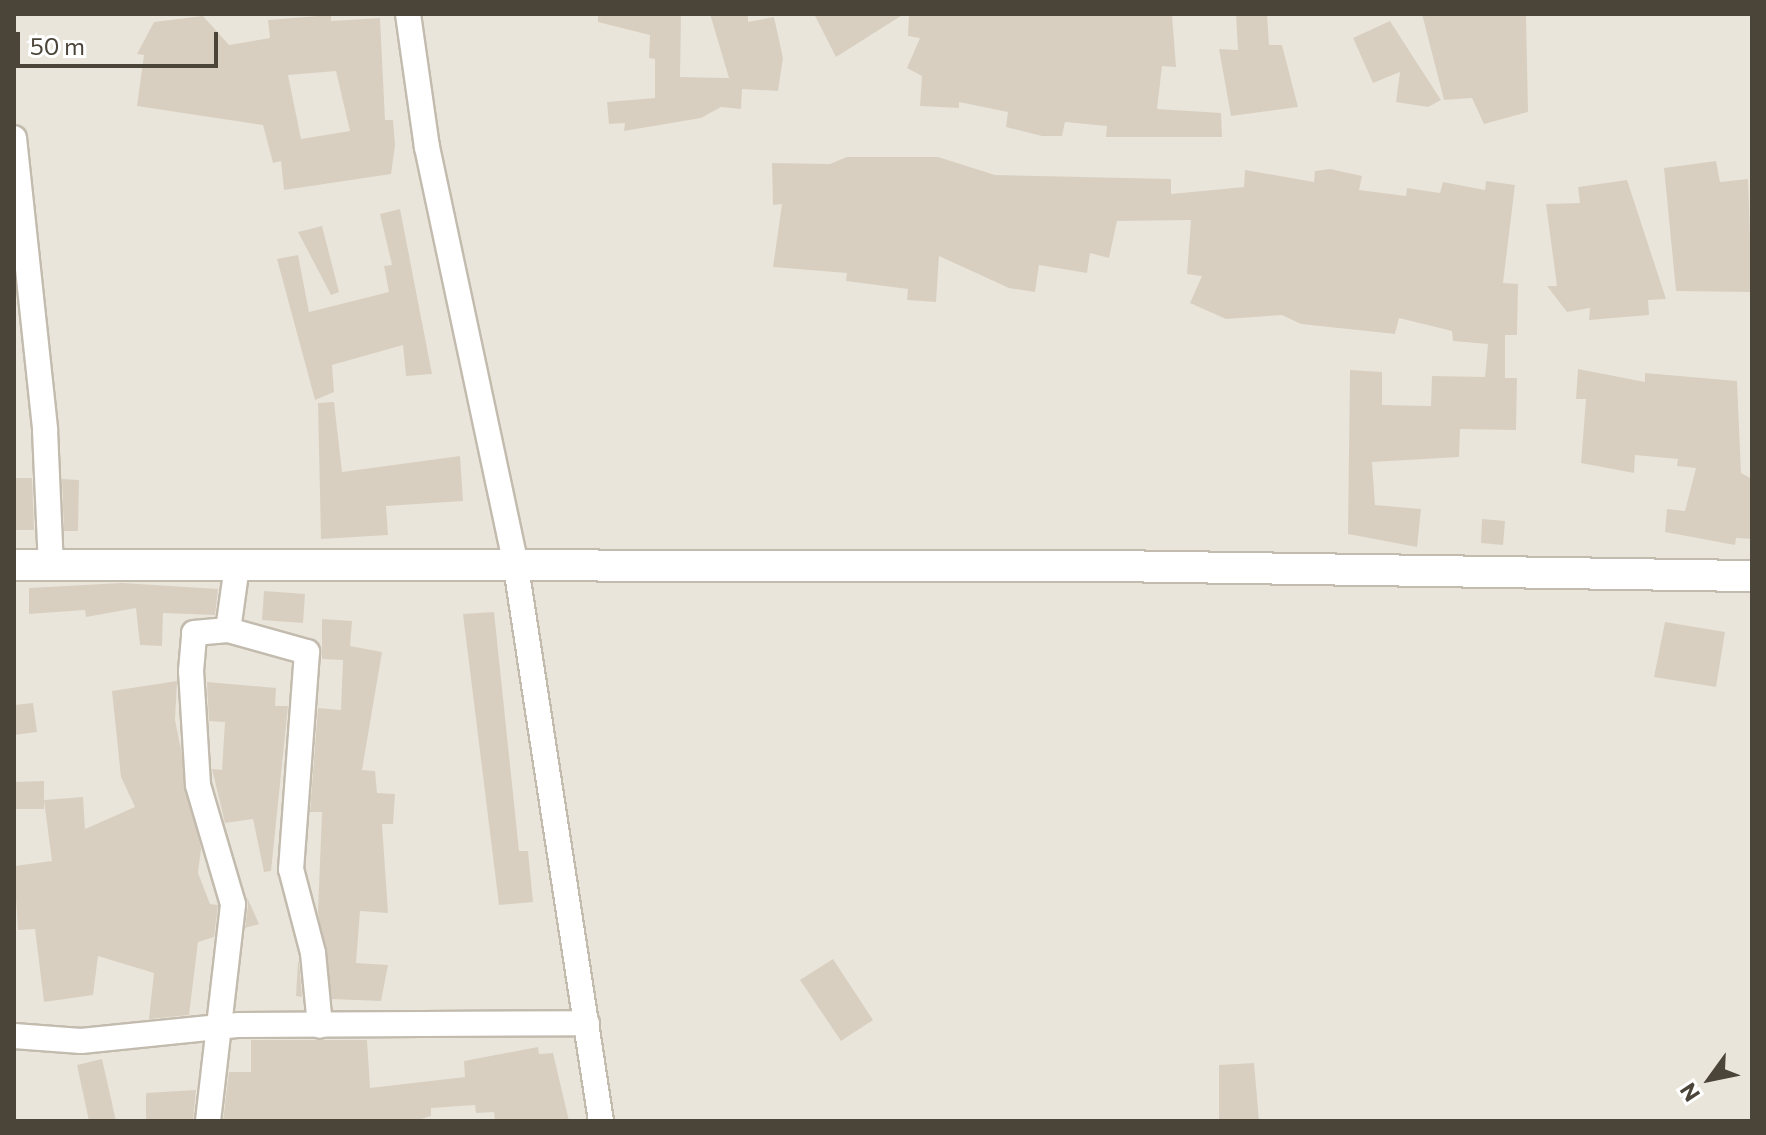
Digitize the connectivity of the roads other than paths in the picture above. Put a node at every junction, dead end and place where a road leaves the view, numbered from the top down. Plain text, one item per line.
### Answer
1 (408, 14) edge
2 (14, 138) edge
3 (14, 565) edge
4 (51, 565) junction
5 (237, 566) junction
6 (516, 567) junction
7 (1752, 576) edge
8 (228, 630) junction
9 (587, 1023) junction
10 (320, 1026) junction
11 (214, 1032) junction
12 (14, 1036) edge
13 (208, 1121) edge
14 (601, 1121) edge

1 - 6 street
2 - 4 street
3 - 4 street
4 - 5 street
5 - 6 street
5 - 8 street
6 - 7 street
6 - 9 street
8 - 10 street
8 - 11 street
9 - 10 street
9 - 14 street
10 - 11 street
11 - 12 street
11 - 13 street

